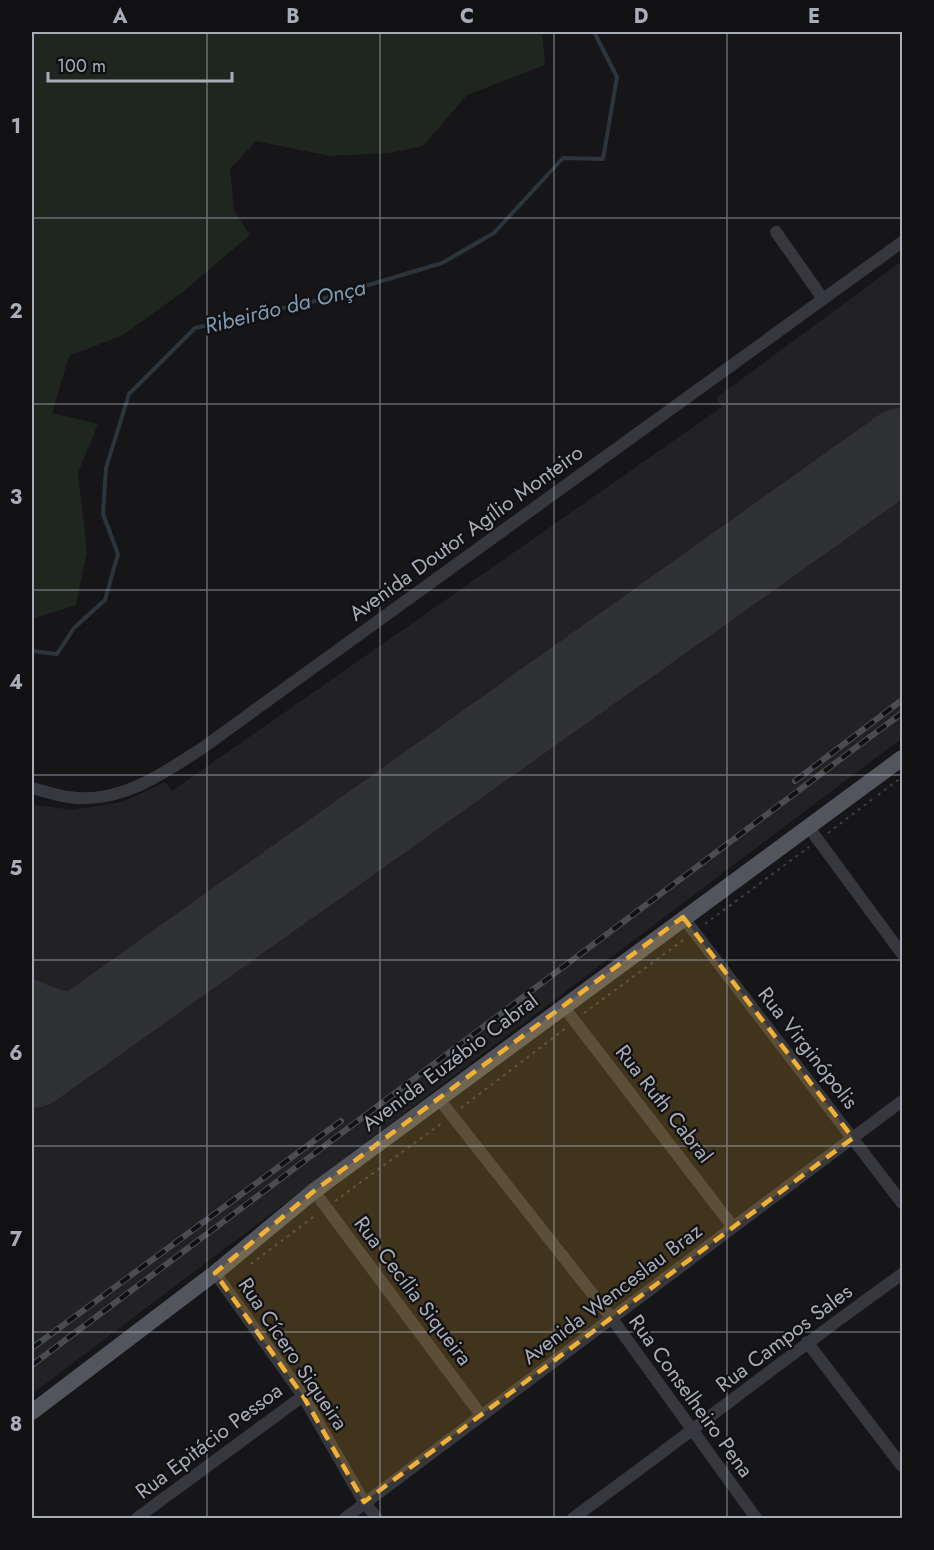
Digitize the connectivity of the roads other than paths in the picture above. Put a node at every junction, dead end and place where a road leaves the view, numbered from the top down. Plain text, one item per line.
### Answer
1 (776, 232) dead end
2 (903, 242) edge
3 (823, 299) junction
4 (903, 758) edge
5 (32, 788) edge
6 (814, 835) junction
7 (683, 917) junction
8 (903, 954) edge
9 (563, 1006) junction
10 (439, 1099) junction
11 (903, 1101) edge
12 (853, 1138) junction
13 (314, 1191) junction
14 (903, 1203) edge
15 (733, 1227) junction
16 (215, 1273) junction
17 (903, 1274) edge
18 (613, 1320) junction
19 (807, 1342) junction
20 (303, 1396) junction
21 (32, 1412) edge
22 (481, 1415) junction
23 (693, 1432) junction
24 (903, 1466) edge
25 (364, 1502) junction
26 (137, 1518) edge
27 (345, 1518) edge
28 (377, 1518) edge
29 (573, 1518) edge
30 (756, 1518) edge

1 - 3 street
2 - 3 street, Avenida Doutor Agílio Monteiro
3 - 5 street, Avenida Doutor Agílio Monteiro
4 - 6 main road, Avenida Euzébio Cabral
6 - 7 main road, Avenida Euzébio Cabral
6 - 8 street
7 - 9 main road, Avenida Euzébio Cabral
7 - 12 street, Rua Virginópolis
9 - 10 main road, Avenida Euzébio Cabral
9 - 15 street, Rua Ruth Cabral
10 - 13 main road, Avenida Euzébio Cabral
10 - 18 street, Rua Conselheiro Pena
11 - 12 street, Avenida Wenceslau Braz
12 - 14 street, Rua Virginópolis
12 - 15 street, Avenida Wenceslau Braz
13 - 16 main road, Avenida Euzébio Cabral
13 - 22 street, Rua Cecília Siqueira
15 - 18 street, Avenida Wenceslau Braz
16 - 20 street, Rua Cícero Siqueira
16 - 21 main road, Avenida Euzébio Cabral
17 - 19 street, Rua Campos Sales
18 - 22 street, Avenida Wenceslau Braz
18 - 23 street, Rua Conselheiro Pena
19 - 23 street, Rua Campos Sales
19 - 24 street
20 - 25 street, Rua Cícero Siqueira
20 - 26 street, Rua Epitácio Pessoa
22 - 25 street, Avenida Wenceslau Braz
23 - 29 street, Rua Campos Sales
23 - 30 street, Rua Conselheiro Pena
25 - 27 street, Avenida Wenceslau Braz
25 - 28 street, Rua Cícero Siqueira

